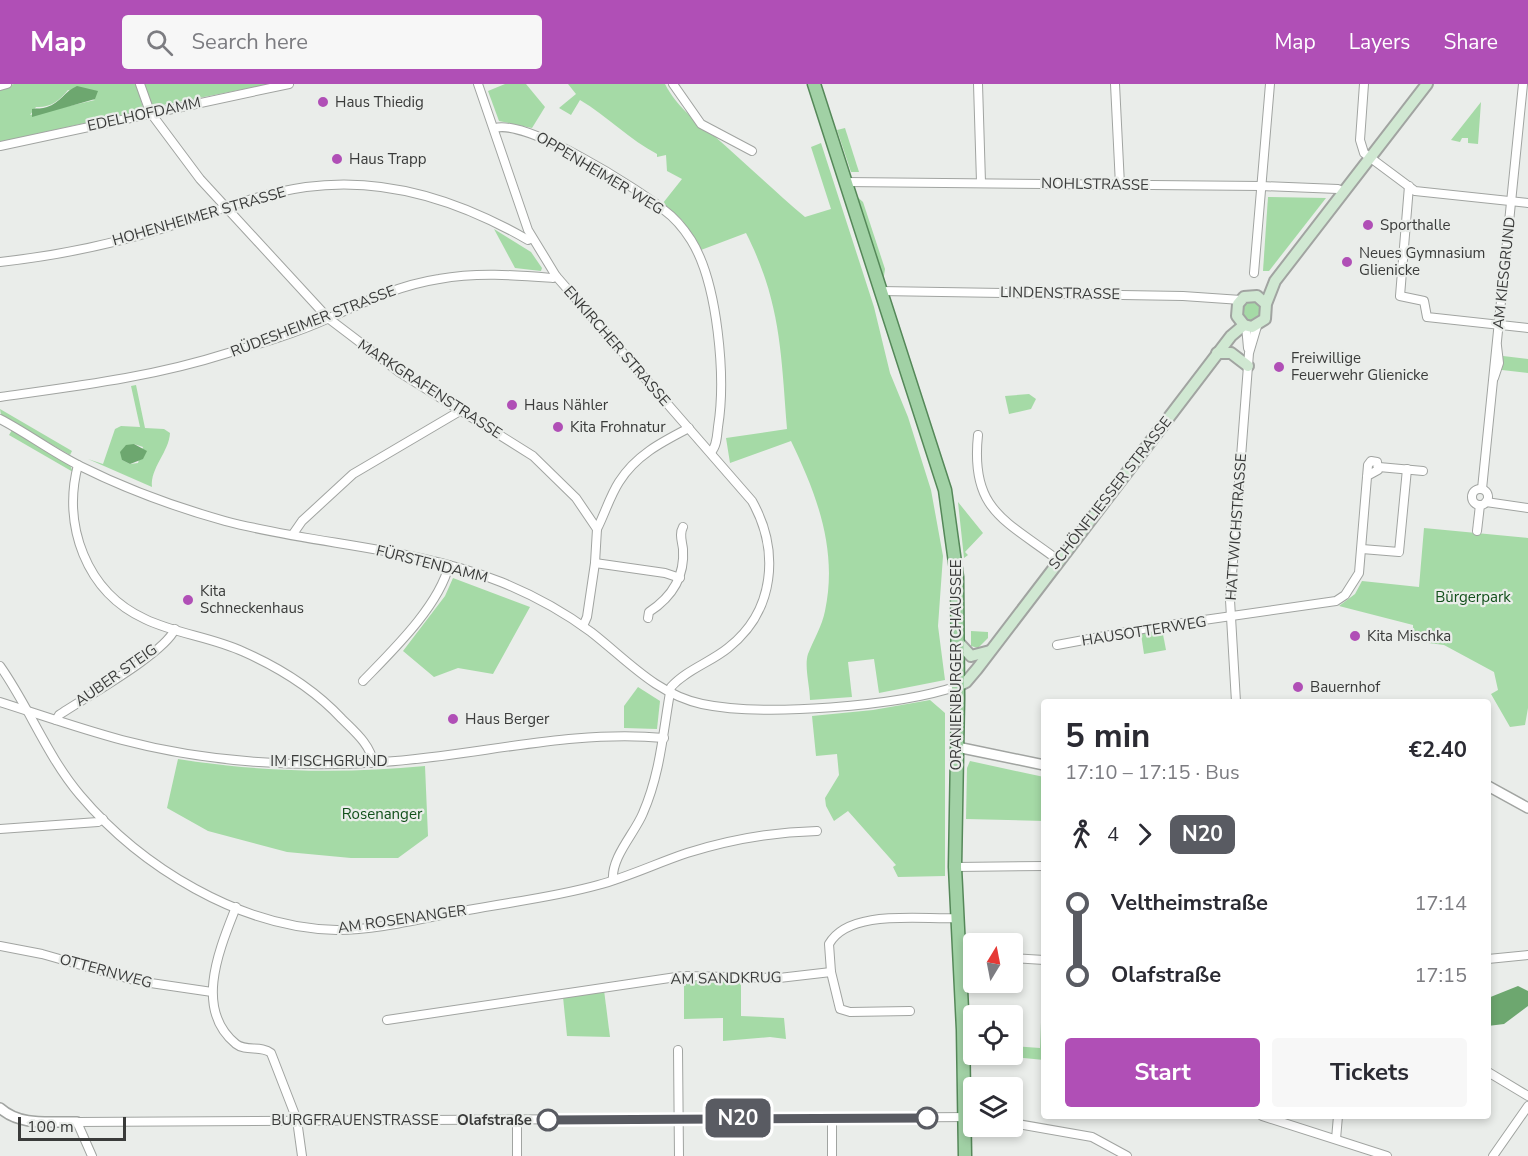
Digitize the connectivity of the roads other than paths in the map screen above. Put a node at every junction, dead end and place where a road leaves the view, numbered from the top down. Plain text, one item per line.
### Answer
1 (7, 84) edge
2 (140, 84) edge
3 (289, 84) edge
4 (478, 84) edge
5 (673, 84) edge
6 (814, 84) edge
7 (978, 84) edge
8 (1115, 84) edge
9 (1270, 84) edge
10 (1365, 84) edge
11 (1427, 84) edge
12 (1522, 84) edge
13 (0, 86) edge
14 (150, 112) junction
15 (495, 128) junction
16 (0, 146) edge
17 (752, 151) dead end
18 (1370, 157) junction
19 (845, 182) junction
20 (981, 182) junction
21 (1120, 185) junction
22 (1261, 186) junction
23 (1409, 186) junction
24 (1344, 192) junction
25 (1511, 201) junction
26 (1528, 203) edge
27 (226, 208) junction
28 (532, 238) junction
29 (0, 262) edge
30 (1254, 273) dead end
31 (556, 276) junction
32 (1275, 281) junction
33 (880, 291) junction
34 (1257, 296) junction
35 (1241, 300) junction
36 (1266, 304) junction
37 (328, 318) junction
38 (1246, 323) junction
39 (1499, 325) junction
40 (1528, 328) edge
41 (1217, 353) junction
42 (1248, 366) junction
43 (0, 397) edge
44 (460, 411) junction
45 (0, 419) edge
46 (689, 428) junction
47 (978, 435) dead end
48 (711, 452) junction
49 (78, 465) junction
50 (1407, 469) junction
51 (1424, 471) dead end
52 (1482, 489) junction
53 (1483, 503) junction
54 (1528, 508) edge
55 (683, 527) dead end
56 (597, 529) junction
57 (1478, 531) dead end
58 (293, 534) junction
59 (1362, 549) junction
60 (1058, 560) junction
61 (595, 563) junction
62 (449, 565) junction
63 (680, 578) junction
64 (648, 618) dead end
65 (1230, 618) junction
66 (583, 626) junction
67 (175, 629) junction
68 (958, 642) junction
69 (1057, 645) dead end
70 (990, 650) junction
71 (0, 666) edge
72 (363, 681) dead end
73 (958, 686) junction
74 (670, 693) junction
75 (1236, 699) edge
76 (0, 702) edge
77 (28, 711) junction
78 (56, 720) junction
79 (664, 738) junction
80 (957, 747) junction
81 (373, 763) junction
82 (1041, 764) edge
83 (1491, 788) edge
84 (1528, 808) edge
85 (103, 819) junction
86 (0, 829) edge
87 (817, 831) dead end
88 (955, 867) junction
89 (1041, 867) edge
90 (613, 880) junction
91 (236, 907) junction
92 (957, 918) junction
93 (0, 946) edge
94 (959, 955) junction
95 (963, 955) edge
96 (1528, 955) edge
97 (1023, 959) edge
98 (1491, 959) edge
99 (1041, 960) edge
100 (831, 972) junction
101 (212, 992) junction
102 (910, 1011) dead end
103 (387, 1020) dead end
104 (678, 1050) dead end
105 (1491, 1074) edge
106 (966, 1077) edge
107 (1528, 1096) edge
108 (1528, 1106) edge
109 (0, 1108) edge
110 (963, 1117) edge
111 (678, 1118) junction
112 (832, 1119) junction
113 (1272, 1119) edge
114 (1338, 1119) edge
115 (297, 1120) junction
116 (517, 1120) junction
117 (77, 1122) junction
118 (1023, 1125) edge
119 (967, 1137) edge
120 (1336, 1139) junction
121 (92, 1156) edge
122 (302, 1156) edge
123 (517, 1156) edge
124 (679, 1156) edge
125 (832, 1156) edge
126 (965, 1156) edge
127 (1126, 1156) edge
128 (1387, 1156) edge
129 (1493, 1156) edge

1 - 13 street
2 - 14 street, MARKGRAFENSTRASSE
3 - 14 street, EDELHOFDAMM
4 - 15 street, ENKIRCHER STRASSE
5 - 17 street
6 - 19 main road, ORANIENBURGER CHAUSSEE
7 - 20 street
8 - 21 street
9 - 22 street
10 - 18 street
11 - 18 main road
12 - 25 street, AM KIESGRUND
14 - 16 street, EDELHOFDAMM
14 - 27 street, MARKGRAFENSTRASSE
15 - 28 street, ENKIRCHER STRASSE
15 - 48 street, OPPENHEIMER WEG
18 - 23 street
18 - 24 main road
19 - 20 street, NOHLSTRASSE
19 - 33 main road, ORANIENBURGER CHAUSSEE
20 - 21 street, NOHLSTRASSE
21 - 22 street, NOHLSTRASSE
22 - 24 street, NOHLSTRASSE
22 - 30 street
23 - 25 street
23 - 39 street
24 - 32 main road
25 - 26 street
25 - 39 street, AM KIESGRUND
27 - 28 street, HOHENHEIMER STRASSE
27 - 29 street, HOHENHEIMER STRASSE
27 - 37 street, MARKGRAFENSTRASSE
28 - 31 street, ENKIRCHER STRASSE
31 - 37 street, RÜDESHEIMER STRASSE
31 - 46 street, ENKIRCHER STRASSE
32 - 34 main road
32 - 36 main road
33 - 35 street, LINDENSTRASSE
33 - 68 main road, ORANIENBURGER CHAUSSEE
34 - 35 main road
34 - 36 main road
35 - 38 main road
36 - 38 main road
37 - 43 street, RÜDESHEIMER STRASSE
37 - 44 street, MARKGRAFENSTRASSE
38 - 41 main road, SCHÖNFLIESSER STRASSE
38 - 42 street, HATTWICHSTRASSE
39 - 40 street
39 - 52 street, AM KIESGRUND
41 - 42 main road
41 - 60 main road, SCHÖNFLIESSER STRASSE
42 - 65 street, HATTWICHSTRASSE
44 - 56 street, MARKGRAFENSTRASSE
44 - 58 street
45 - 49 street, FÜRSTENDAMM
46 - 48 street, ENKIRCHER STRASSE
46 - 56 street
47 - 60 street
48 - 74 street, ENKIRCHER STRASSE
49 - 58 street, FÜRSTENDAMM
49 - 67 street
50 - 51 street
50 - 59 street
50 - 59 street, HAUSOTTERWEG
52 - 53 street, AM KIESGRUND
52 - 53 street, AM KIESGRUND
53 - 54 street
53 - 57 street, AM KIESGRUND
55 - 63 street
56 - 61 street
58 - 62 street, FÜRSTENDAMM
59 - 65 street, HAUSOTTERWEG
60 - 70 main road, SCHÖNFLIESSER STRASSE
61 - 63 street
61 - 66 street
62 - 66 street, FÜRSTENDAMM
62 - 72 street
63 - 64 street
65 - 69 street, HAUSOTTERWEG
65 - 75 street, HATTWICHSTRASSE
66 - 74 street, FÜRSTENDAMM
67 - 78 street, AUBER STEIG
67 - 81 street
68 - 70 main road
68 - 73 main road, ORANIENBURGER CHAUSSEE
70 - 73 main road, SCHÖNFLIESSER STRASSE
71 - 77 street, AM ROSENANGER
73 - 74 street, FÜRSTENDAMM
73 - 80 main road, ORANIENBURGER CHAUSSEE
74 - 79 street
76 - 77 street, IM FISCHGRUND
77 - 78 street, IM FISCHGRUND
77 - 85 street, AM ROSENANGER
78 - 81 street, IM FISCHGRUND
79 - 81 street, IM FISCHGRUND
79 - 90 street
80 - 82 street
80 - 88 main road, ORANIENBURGER CHAUSSEE
83 - 84 street
85 - 86 street
85 - 91 street, AM ROSENANGER
87 - 90 street, AM ROSENANGER
88 - 89 street
88 - 92 main road, ORANIENBURGER CHAUSSEE
90 - 91 street, AM ROSENANGER
91 - 101 street
92 - 94 main road, ORANIENBURGER CHAUSSEE
92 - 100 street
93 - 101 street, OTTERNWEG
94 - 95 street
94 - 106 main road, ORANIENBURGER CHAUSSEE
96 - 98 street
97 - 99 street
100 - 102 street
100 - 103 street, AM SANDKRUG
101 - 115 street
104 - 111 street
105 - 107 street
108 - 129 street
109 - 117 street, BURGFRAUENSTRASSE
110 - 112 street, BURGFRAUENSTRASSE
111 - 112 street, BURGFRAUENSTRASSE
111 - 116 street, BURGFRAUENSTRASSE
111 - 124 street
112 - 125 street
113 - 120 street
114 - 120 street
115 - 116 street, BURGFRAUENSTRASSE
115 - 117 street, BURGFRAUENSTRASSE
115 - 122 street
116 - 123 street
117 - 121 street
118 - 127 street
119 - 126 main road, ORANIENBURGER CHAUSSEE
120 - 128 street

